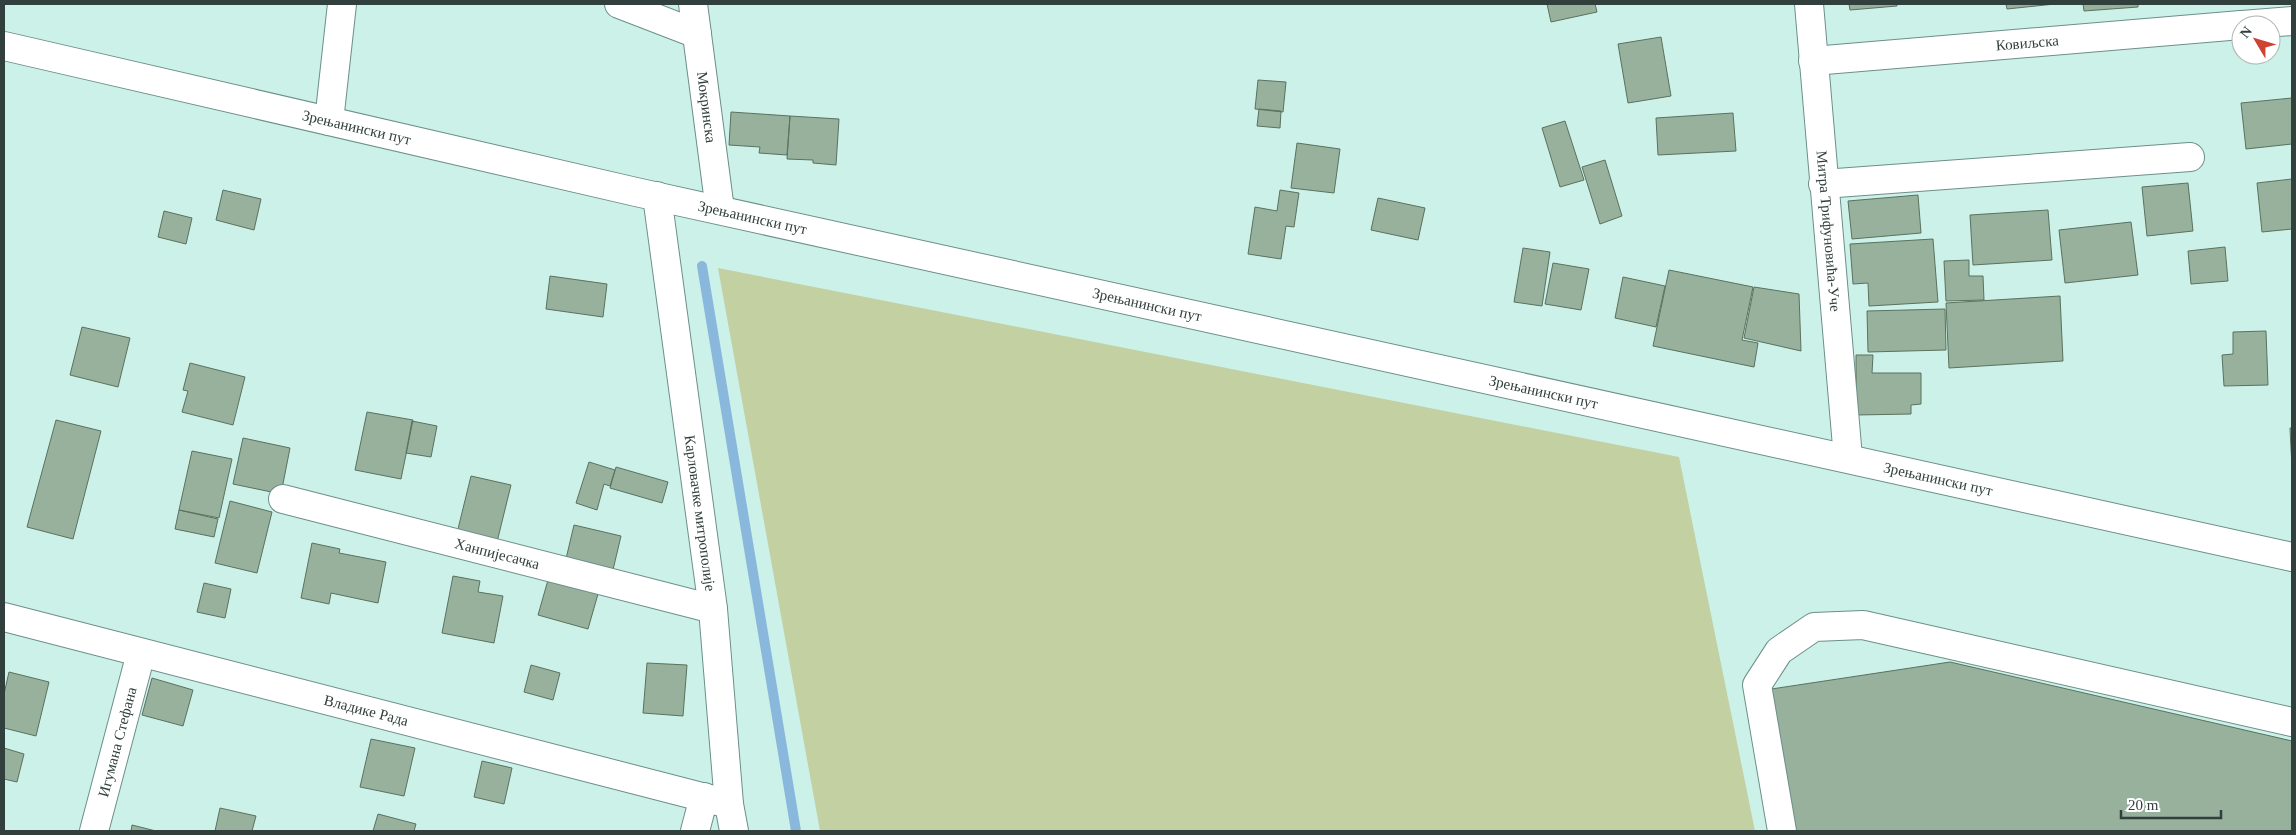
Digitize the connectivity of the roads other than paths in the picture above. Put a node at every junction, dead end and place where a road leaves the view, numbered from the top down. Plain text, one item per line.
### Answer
1 (342, 4) edge
2 (619, 4) edge
3 (693, 4) edge
4 (1808, 4) edge
5 (2231, 26) edge
6 (697, 34) junction
7 (4, 46) edge
8 (1813, 60) junction
9 (329, 121) junction
10 (2190, 157) dead end
11 (1823, 184) junction
12 (657, 196) junction
13 (720, 210) junction
14 (1848, 458) junction
15 (283, 499) dead end
16 (2292, 557) edge
17 (712, 609) junction
18 (4, 617) edge
19 (141, 653) junction
20 (2292, 722) edge
21 (717, 800) junction
22 (94, 831) edge
23 (695, 831) edge
24 (734, 831) edge
25 (1782, 831) edge

1 - 9 street
2 - 6 street
3 - 6 street, Мокринска
4 - 8 street, Митра Трифуновића-Уче
5 - 8 street, Ковиљска
6 - 13 street, Мокринска
7 - 9 street, Зрењанински пут
8 - 11 street, Митра Трифуновића-Уче
9 - 12 street, Зрењанински пут
10 - 11 street
11 - 14 street, Митра Трифуновића-Уче
12 - 13 street, Зрењанински пут
12 - 17 street, Карловачке митрополије
13 - 14 street, Зрењанински пут
14 - 16 street, Зрењанински пут
15 - 17 street, Ханпијесачка
17 - 21 street, Карловачке митрополије
18 - 19 street, Владике Рада
19 - 21 street, Владике Рада
19 - 22 street, Игумана Стефана
20 - 25 street
21 - 23 street
21 - 24 street, Карловачке митрополије

